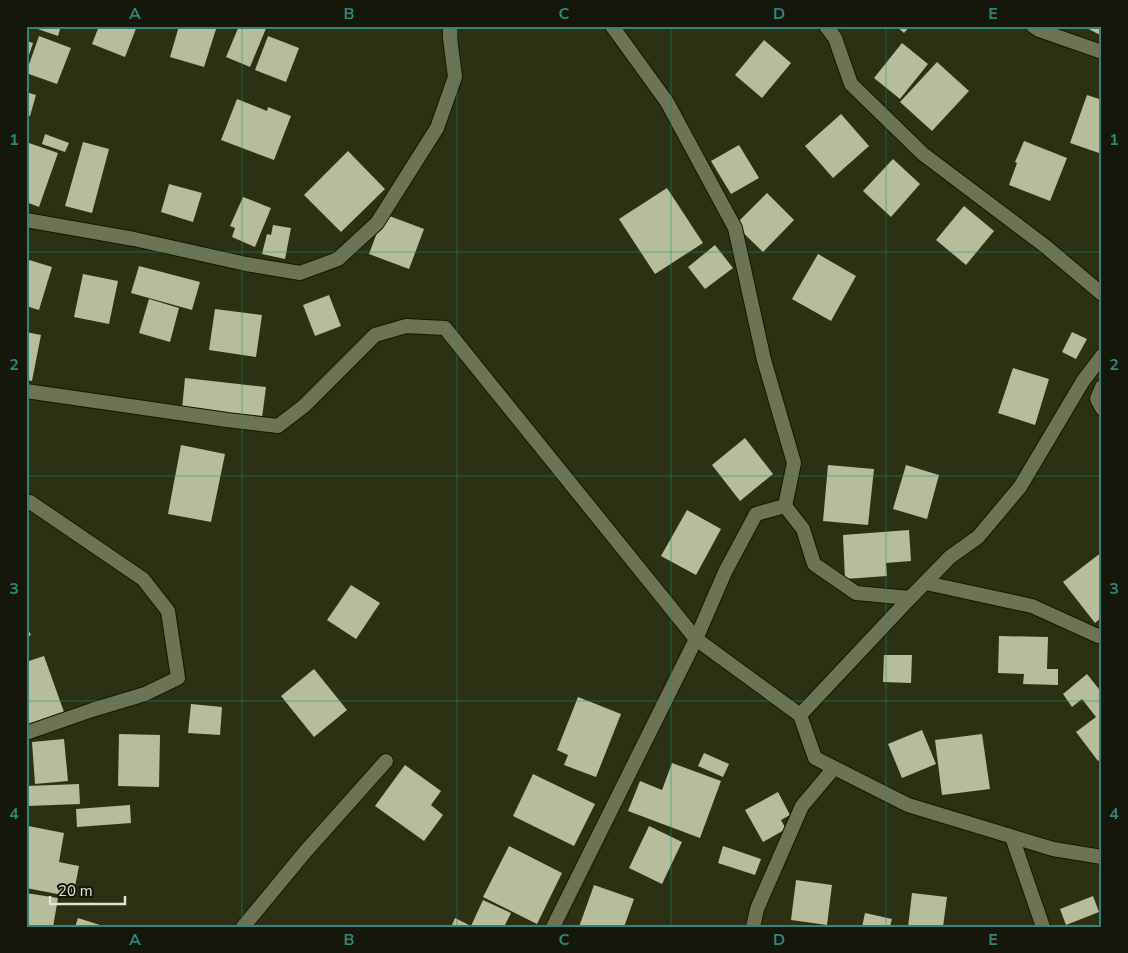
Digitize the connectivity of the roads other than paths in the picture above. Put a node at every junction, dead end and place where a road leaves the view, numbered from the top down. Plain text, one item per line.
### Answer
1 (450, 26) edge
2 (612, 26) edge
3 (826, 26) edge
4 (1033, 26) edge
5 (1102, 52) edge
6 (26, 220) edge
7 (1102, 294) edge
8 (1102, 356) edge
9 (1102, 387) edge
10 (26, 391) edge
11 (1102, 408) edge
12 (26, 502) edge
13 (785, 506) junction
14 (926, 583) junction
15 (910, 598) junction
16 (1102, 635) edge
17 (696, 639) junction
18 (800, 716) junction
19 (26, 733) edge
20 (386, 761) dead end
21 (834, 768) junction
22 (1012, 837) junction
23 (1102, 858) edge
24 (243, 927) edge
25 (553, 927) edge
26 (754, 927) edge
27 (1043, 927) edge

1 - 6 street
2 - 13 street
3 - 7 street
4 - 5 street
8 - 14 street
9 - 11 street
10 - 17 street
12 - 19 street
13 - 15 street
13 - 17 street
14 - 15 street
14 - 16 street
15 - 18 street
17 - 18 street
17 - 25 street
18 - 21 street
20 - 24 street
21 - 22 street
21 - 26 street
22 - 23 street
22 - 27 street

